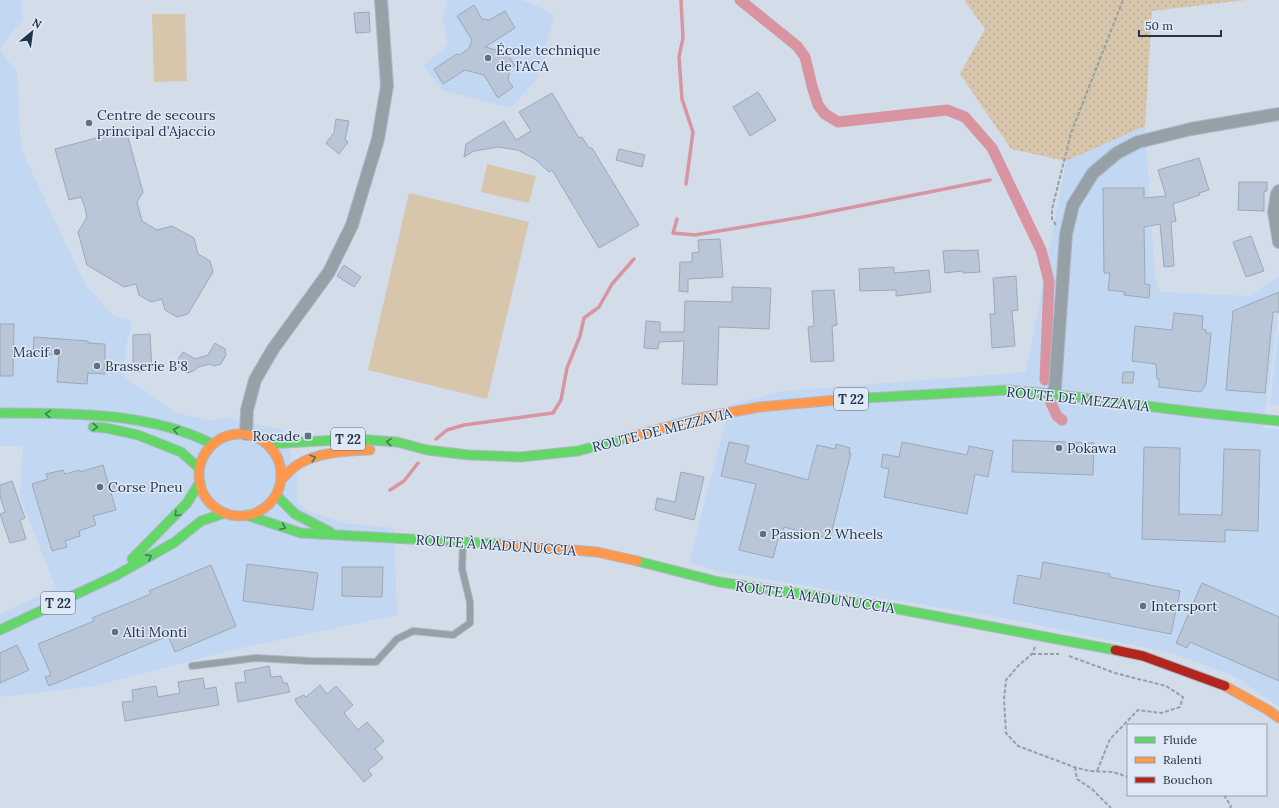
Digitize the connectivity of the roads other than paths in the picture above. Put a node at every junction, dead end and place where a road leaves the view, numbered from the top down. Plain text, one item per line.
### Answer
1 (381, 0) edge
2 (1279, 114) edge
3 (1279, 191) edge
4 (1279, 242) edge
5 (1052, 394) junction
6 (0, 413) edge
7 (1279, 420) edge
8 (83, 427) dead end
9 (246, 434) junction
10 (212, 444) junction
11 (268, 444) junction
12 (427, 450) junction
13 (382, 451) dead end
14 (397, 451) dead end
15 (199, 468) junction
16 (281, 480) junction
17 (200, 482) junction
18 (276, 495) junction
19 (224, 513) junction
20 (246, 515) junction
21 (336, 535) junction
22 (463, 542) junction
23 (115, 576) junction
24 (0, 630) edge
25 (192, 666) dead end
26 (1279, 718) edge

1 - 9 street
2 - 5 street
3 - 4 street
5 - 7 main road, ROUTE DE MEZZAVIA / T 22
5 - 12 main road, ROUTE DE MEZZAVIA / T 22
10 -> 6 main road
8 -> 15 main road
9 - 10 main road
9 - 11 main road
10 - 15 main road
12 -> 11 main road, ROUTE DE MEZZAVIA / T 22
11 - 16 main road
12 - 14 main road, ROUTE DE MEZZAVIA / T 22
16 -> 13 main road, T 22
15 - 17 main road
16 - 18 main road
17 - 19 main road
17 -> 23 main road, T 22
18 - 20 main road
18 - 21 main road, ROUTE À MADUNUCCIA
19 - 20 main road
23 -> 19 main road, T 22
20 -> 21 main road, ROUTE À MADUNUCCIA
21 - 22 main road, ROUTE À MADUNUCCIA
22 - 25 lane
22 - 26 main road, ROUTE À MADUNUCCIA
23 - 24 main road, T 22

